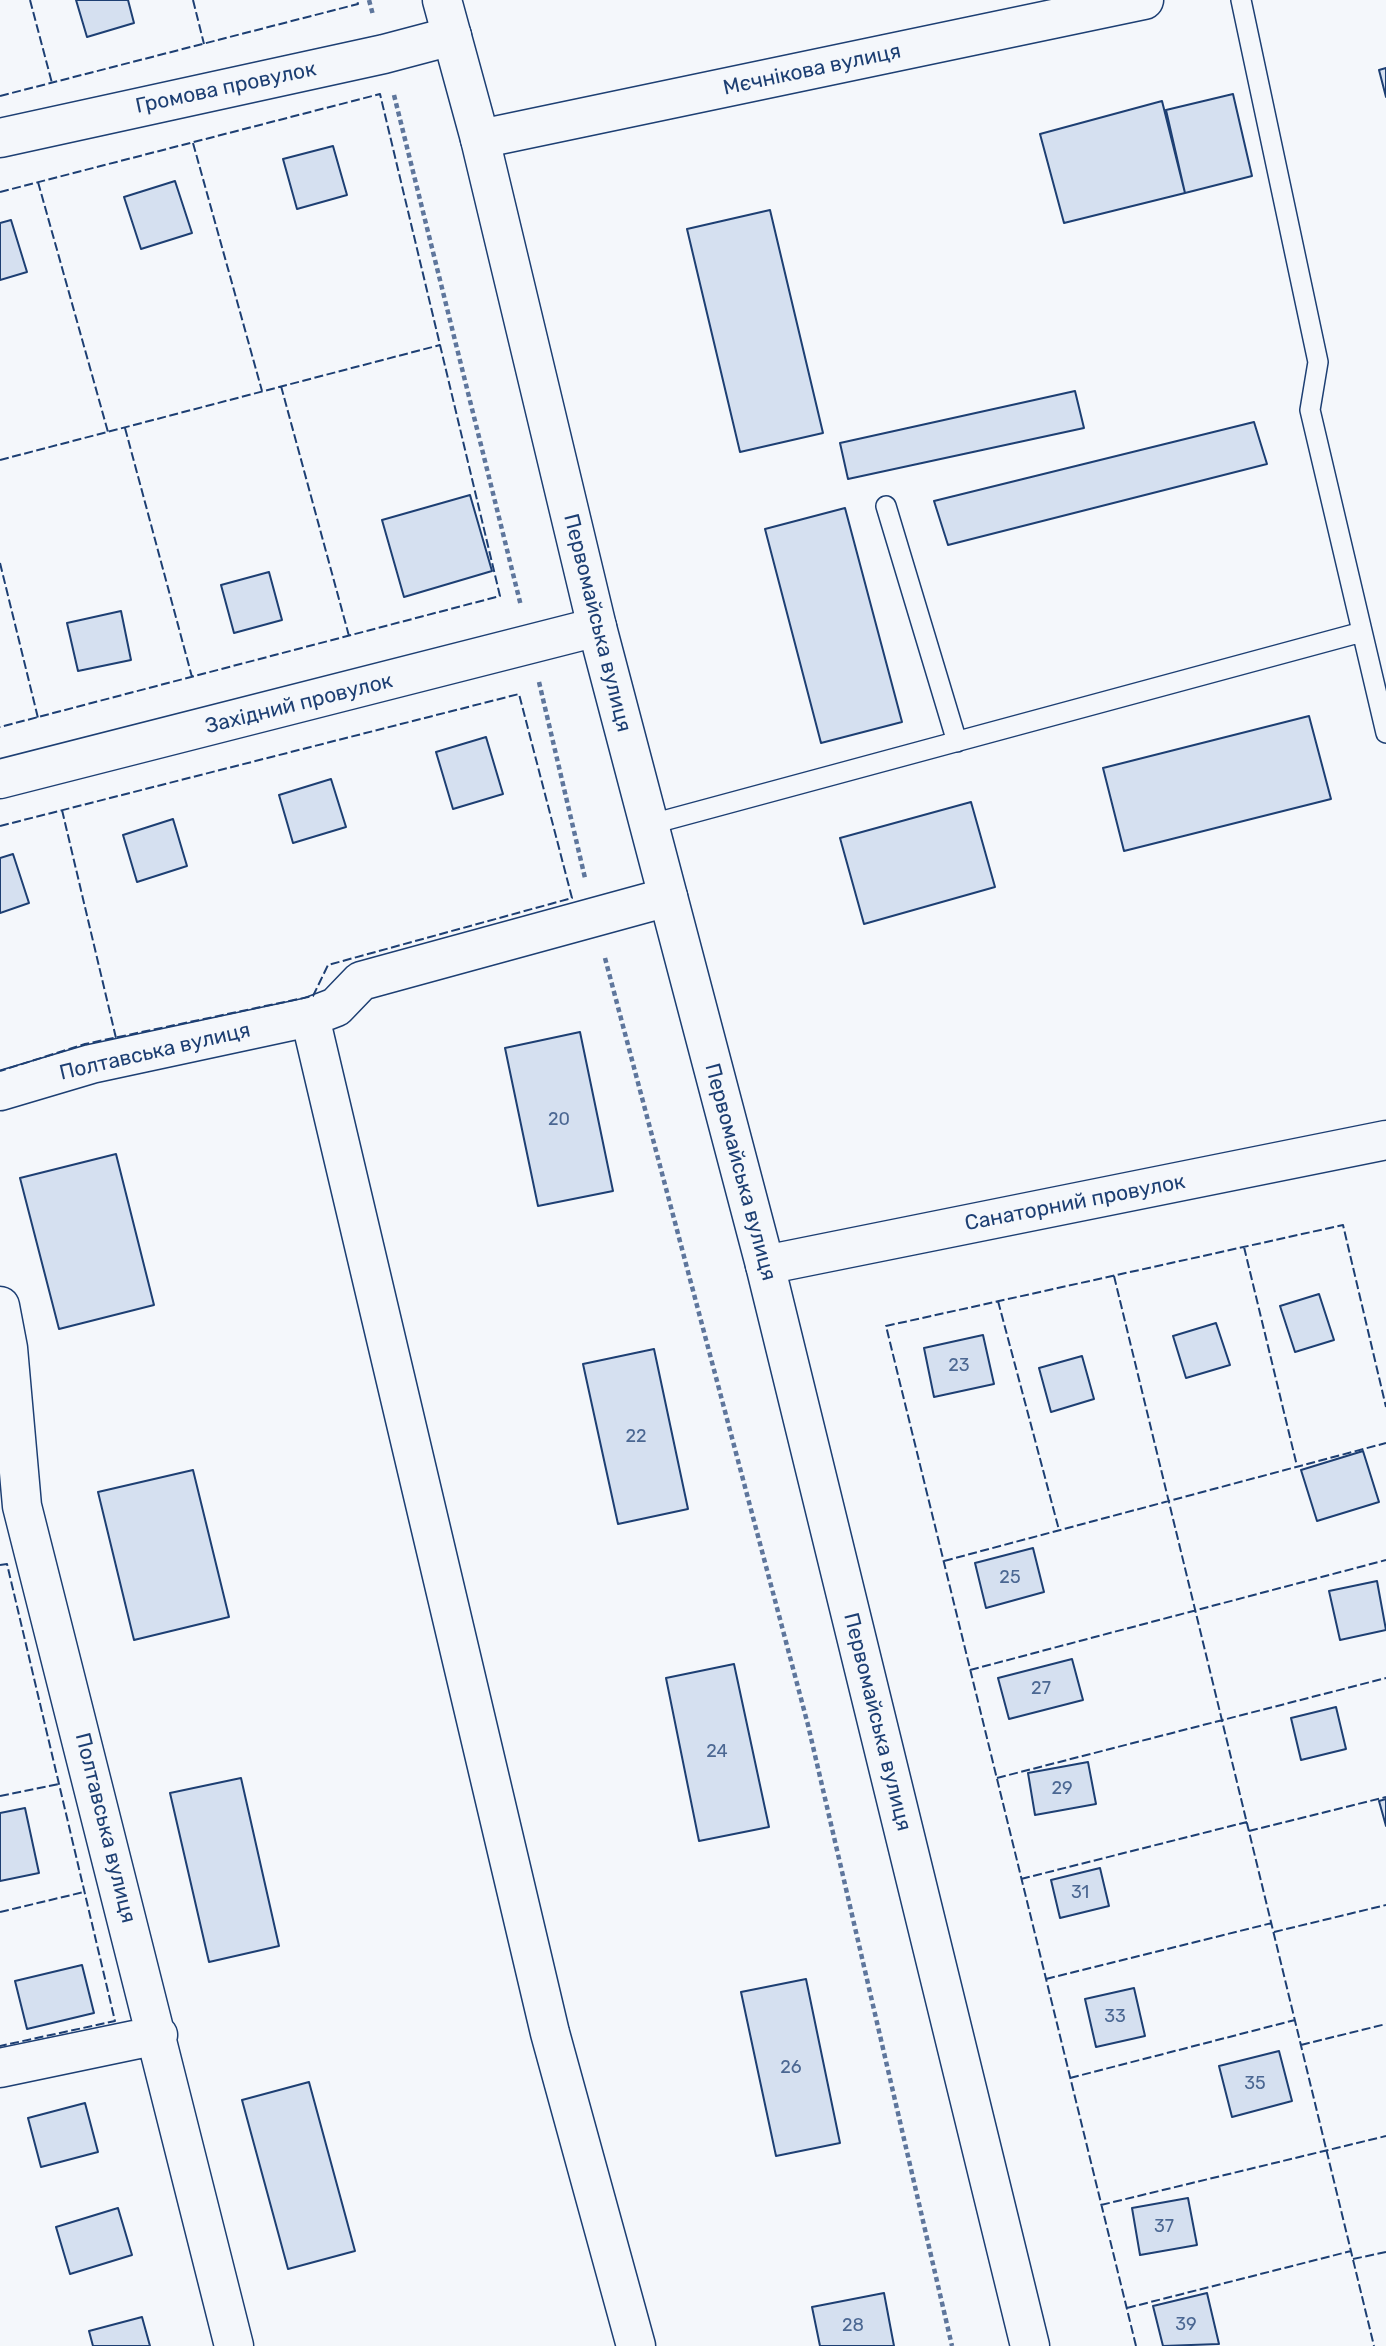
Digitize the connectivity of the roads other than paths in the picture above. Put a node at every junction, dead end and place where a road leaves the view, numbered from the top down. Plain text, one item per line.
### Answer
1 (1144, 0) edge
2 (1241, 0) edge
3 (447, 18) edge
4 (0, 138) edge
5 (480, 139) junction
6 (886, 506) dead end
7 (597, 627) junction
8 (1362, 632) junction
9 (1386, 733) edge
10 (957, 742) junction
11 (0, 779) edge
12 (648, 825) junction
13 (668, 897) junction
14 (310, 1017) junction
15 (0, 1091) edge
16 (1385, 1147) edge
17 (765, 1265) junction
18 (0, 1306) edge
19 (11, 1508) edge
20 (158, 2035) junction
21 (0, 2068) edge
22 (234, 2346) edge
23 (636, 2346) edge
24 (1030, 2346) edge

1 - 5 street, Мєчнікова вулиця
2 - 8 lane
3 - 4 street, Громова провулок
3 - 5 street, Первомайська вулиця
5 - 7 street, Первомайська вулиця
6 - 10 lane
7 - 11 street, Західний провулок
7 - 12 street, Первомайська вулиця
8 - 9 lane
8 - 10 lane
10 - 12 lane
12 - 13 street, Первомайська вулиця
13 - 14 street, Полтавська вулиця
13 - 17 street, Первомайська вулиця
14 - 15 street, Полтавська вулиця
14 - 23 street
16 - 17 street, Санаторний провулок
17 - 24 street, Первомайська вулиця
18 - 19 street, Полтавська вулиця
19 - 20 street, Полтавська вулиця
20 - 21 street
20 - 22 street, Полтавська вулиця

